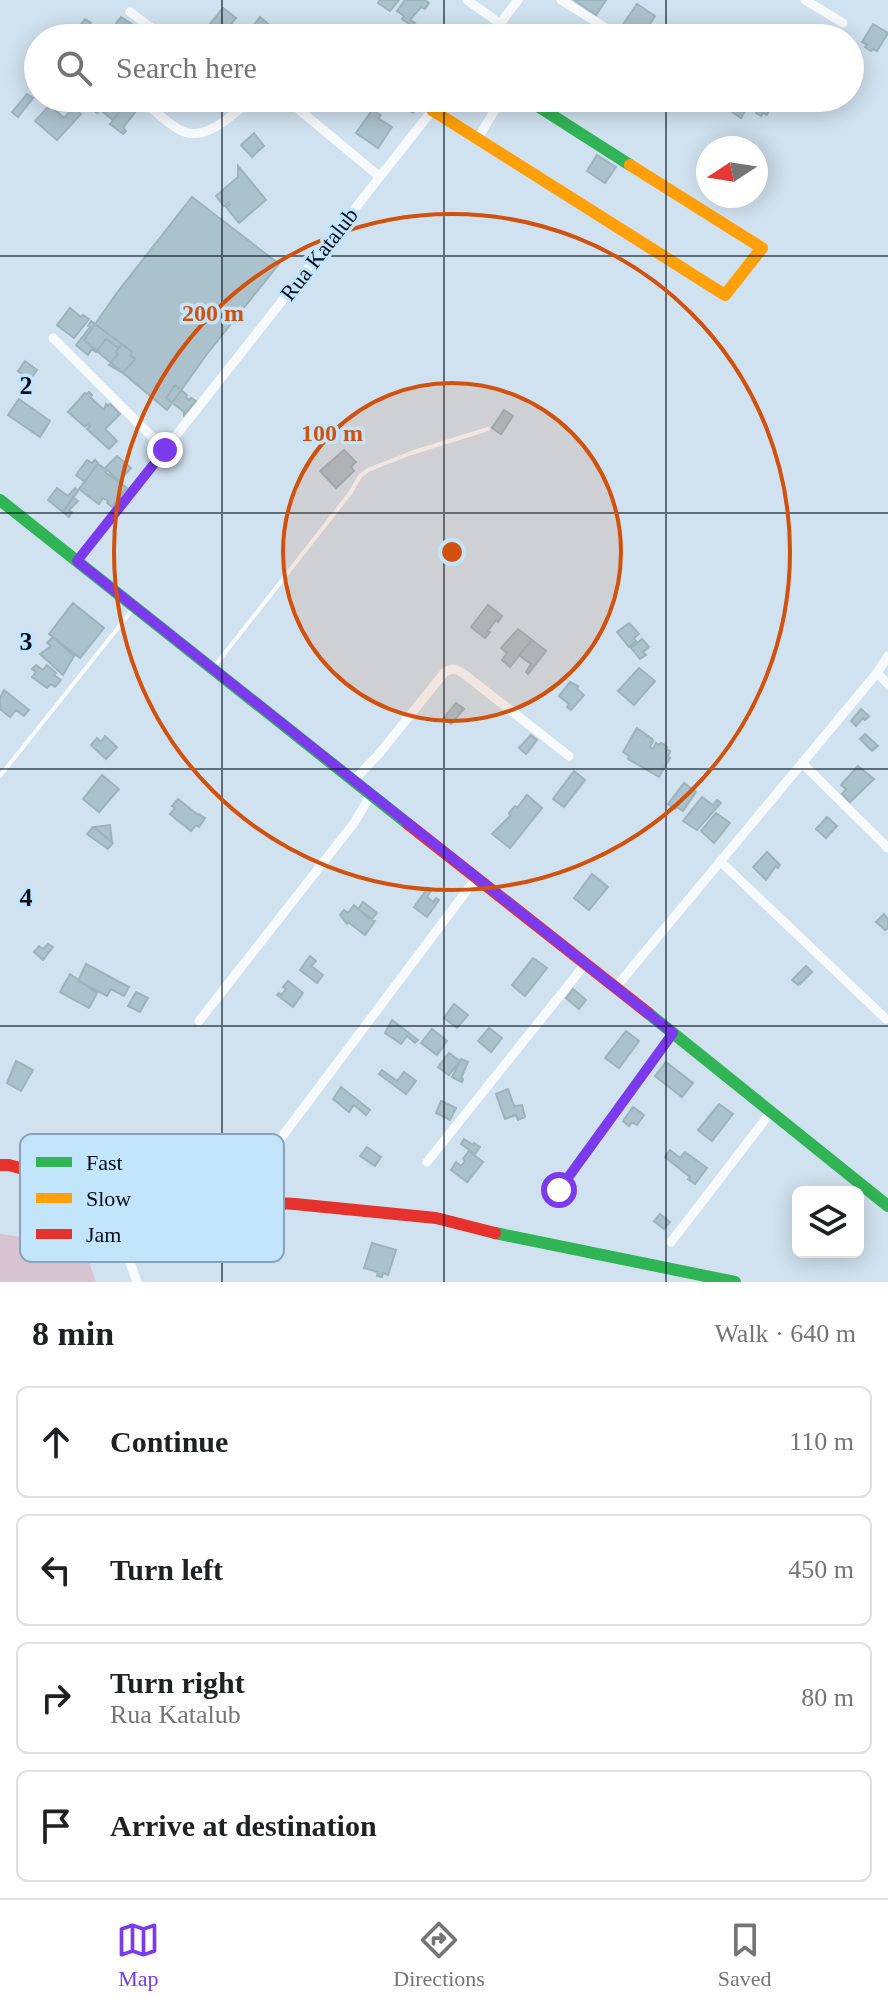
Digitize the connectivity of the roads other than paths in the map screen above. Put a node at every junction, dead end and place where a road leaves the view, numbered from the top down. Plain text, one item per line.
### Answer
1 (467, 0) edge
2 (518, 0) edge
3 (561, 0) edge
4 (805, 0) edge
5 (130, 12) dead end
6 (843, 23) dead end
7 (146, 24) edge
8 (501, 24) joint
9 (600, 24) edge
10 (157, 112) edge
11 (236, 112) edge
12 (302, 112) edge
13 (430, 112) edge
14 (435, 112) edge
15 (494, 112) edge
16 (547, 112) edge
17 (478, 138) junction
18 (380, 177) junction
19 (53, 338) dead end
20 (488, 429) dead end
21 (165, 450) junction
22 (0, 500) edge
23 (77, 561) junction
24 (135, 607) junction
25 (888, 656) edge
26 (212, 669) junction
27 (877, 673) junction
28 (888, 684) edge
29 (569, 756) dead end
30 (802, 763) junction
31 (0, 776) edge
32 (354, 780) junction
33 (371, 795) junction
34 (888, 848) edge
35 (720, 861) junction
36 (477, 877) junction
37 (586, 963) junction
38 (616, 987) junction
39 (886, 1019) edge
40 (199, 1021) dead end
41 (673, 1033) junction
42 (771, 1112) junction
43 (284, 1134) edge
44 (427, 1162) dead end
45 (0, 1165) edge
46 (20, 1168) edge
47 (559, 1190) dead end
48 (284, 1203) edge
49 (888, 1206) edge
50 (671, 1242) dead end
51 (130, 1262) edge
52 (137, 1282) edge
53 (735, 1282) edge

1 - 8 street
2 - 8 street
3 - 9 street
4 - 6 street
5 - 7 street
10 - 11 street
12 - 18 street
13 - 18 street, Rua Katalub
14 - 17 street
15 - 17 street
16 - 17 street
18 - 21 street, Rua Katalub
19 - 21 street
20 - 26 lane
21 - 23 street, Rua Katalub
22 - 23 street
23 - 24 street
24 - 26 street
24 - 31 lane
25 - 27 street
26 - 32 street
27 - 28 street
27 - 30 street
29 - 32 street
30 - 34 street
30 - 35 street
32 - 33 street
33 - 36 street
33 - 40 street
35 - 38 street
35 - 39 street
36 - 37 street
36 - 43 street
37 - 38 street
37 - 44 street
38 - 41 street
41 - 42 street
41 - 47 street
42 - 49 street
42 - 50 street
45 - 46 street
48 - 53 street
51 - 52 street

